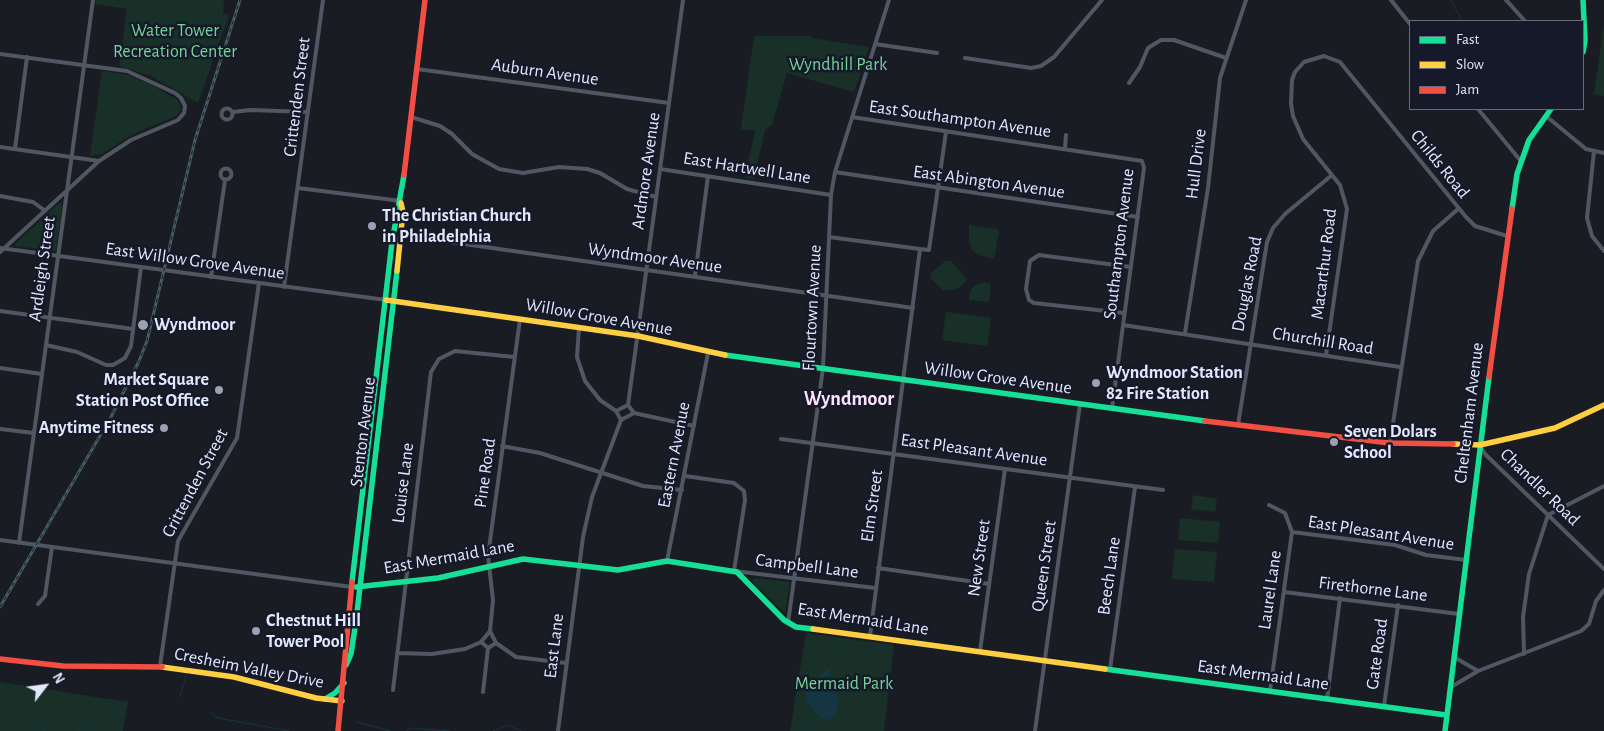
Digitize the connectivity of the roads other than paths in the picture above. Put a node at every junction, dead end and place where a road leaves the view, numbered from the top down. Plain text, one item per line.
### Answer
1 (93, 0) edge
2 (323, 0) edge
3 (425, 0) edge
4 (683, 0) edge
5 (889, 0) edge
6 (1093, 0) edge
7 (1246, 0) edge
8 (1391, 0) edge
9 (1506, 0) edge
10 (1583, 0) edge
11 (1101, 2) edge
12 (1524, 20) edge
13 (1584, 20) edge
14 (1409, 23) edge
15 (875, 44) junction
16 (937, 53) dead end
17 (0, 54) edge
18 (27, 57) junction
19 (965, 58) dead end
20 (1226, 58) junction
21 (84, 65) junction
22 (1346, 67) joint
23 (417, 69) junction
24 (1129, 83) dead end
25 (669, 103) junction
26 (1479, 110) edge
27 (1550, 110) edge
28 (233, 112) dead end
29 (308, 112) junction
30 (1546, 116) junction
31 (411, 117) junction
32 (852, 117) junction
33 (946, 132) junction
34 (1066, 135) dead end
35 (0, 147) edge
36 (1065, 148) junction
37 (14, 149) junction
38 (1594, 152) junction
39 (1604, 153) edge
40 (72, 157) junction
41 (1520, 160) junction
42 (99, 161) junction
43 (660, 169) junction
44 (835, 172) junction
45 (1332, 175) junction
46 (708, 176) junction
47 (225, 180) dead end
48 (298, 188) junction
49 (67, 189) junction
50 (938, 189) junction
51 (831, 195) junction
52 (0, 196) edge
53 (656, 197) junction
54 (401, 201) junction
55 (1458, 209) junction
56 (44, 210) junction
57 (1138, 217) junction
58 (393, 234) junction
59 (401, 235) junction
60 (1507, 236) junction
61 (829, 237) junction
62 (920, 249) junction
63 (1, 250) edge
64 (1604, 251) edge
65 (58, 256) junction
66 (141, 267) junction
67 (1131, 267) junction
68 (647, 271) junction
69 (695, 276) junction
70 (211, 277) junction
71 (259, 283) junction
72 (284, 287) junction
73 (826, 297) junction
74 (386, 300) junction
75 (393, 301) junction
76 (913, 308) junction
77 (0, 311) edge
78 (1124, 313) junction
79 (50, 318) junction
80 (520, 319) junction
81 (1123, 325) junction
82 (579, 328) junction
83 (133, 329) junction
84 (1185, 333) junction
85 (638, 336) junction
86 (1250, 344) junction
87 (46, 345) junction
88 (708, 353) junction
89 (1326, 355) junction
90 (514, 358) junction
91 (1400, 367) junction
92 (0, 368) edge
93 (823, 368) junction
94 (42, 374) junction
95 (904, 380) junction
96 (1080, 404) junction
97 (628, 405) junction
98 (1604, 405) edge
99 (1112, 408) junction
100 (616, 411) junction
101 (634, 413) junction
102 (621, 420) junction
103 (1238, 425) junction
104 (694, 426) junction
105 (0, 429) edge
106 (34, 433) junction
107 (781, 439) dead end
108 (1390, 442) junction
109 (814, 443) junction
110 (1480, 444) junction
111 (502, 446) junction
112 (894, 453) junction
113 (1005, 469) junction
114 (602, 472) junction
115 (685, 476) junction
116 (1069, 476) junction
117 (1604, 486) edge
118 (1135, 487) junction
119 (682, 490) junction
120 (1163, 490) dead end
121 (1269, 505) dead end
122 (1548, 515) junction
123 (1292, 532) junction
124 (0, 540) edge
125 (19, 542) junction
126 (52, 547) junction
127 (1466, 560) junction
128 (667, 561) junction
129 (174, 564) junction
130 (579, 565) junction
131 (488, 567) junction
132 (878, 568) junction
133 (1604, 569) edge
134 (734, 571) junction
135 (793, 578) junction
136 (405, 582) junction
137 (990, 584) junction
138 (352, 587) junction
139 (359, 587) junction
140 (875, 588) junction
141 (1604, 590) edge
142 (1284, 592) junction
143 (1340, 598) junction
144 (38, 604) dead end
145 (1398, 605) junction
146 (1459, 614) junction
147 (788, 623) junction
148 (490, 631) junction
149 (870, 636) junction
150 (481, 642) junction
151 (496, 643) junction
152 (488, 648) junction
153 (980, 652) junction
154 (397, 653) junction
155 (1524, 654) junction
156 (1454, 657) junction
157 (0, 659) edge
158 (1045, 660) junction
159 (346, 664) junction
160 (566, 664) junction
161 (160, 666) junction
162 (1110, 669) junction
163 (1478, 671) junction
164 (344, 682) junction
165 (1450, 688) junction
166 (393, 690) dead end
167 (1270, 691) junction
168 (483, 692) dead end
169 (325, 699) junction
170 (1327, 699) junction
171 (342, 701) junction
172 (1384, 706) junction
173 (1446, 715) junction
174 (338, 731) edge
175 (558, 731) edge
176 (1035, 731) edge
177 (1445, 731) edge

1 - 21 street, Ardleigh Street
2 - 29 street, Crittenden Street
3 - 23 main road, Stenton Avenue
4 - 25 street, Ardmore Avenue
5 - 15 street, Flourtown Avenue
6 - 11 street
7 - 20 street, Hull Drive
8 - 14 street
9 - 12 street
10 - 13 main road
11 - 19 street
15 - 16 street
15 - 32 street, Flourtown Avenue
17 - 18 street
18 - 21 street
18 - 37 street
20 - 24 street
20 - 84 street, Hull Drive
21 - 40 street, Ardleigh Street
21 - 42 street
22 - 45 street, Macarthur Road
22 - 55 street, Childs Road
23 - 25 street, Auburn Avenue
23 - 31 main road, Stenton Avenue
25 - 43 street, Ardmore Avenue
26 - 41 street
27 - 30 main road, Cheltenham Avenue
28 - 29 street
29 - 48 street, Crittenden Street
30 - 38 street
30 - 41 main road, Cheltenham Avenue
31 - 53 street
31 - 54 main road, Stenton Avenue
32 - 33 street, East Southampton Avenue
32 - 44 street, Flourtown Avenue
33 - 36 street, East Southampton Avenue
33 - 50 street
34 - 36 street
35 - 37 street
36 - 57 street, Southampton Avenue
37 - 40 street
38 - 39 street
38 - 64 street
40 - 42 street
40 - 49 street, Ardleigh Street
41 - 60 main road, Cheltenham Avenue
42 - 49 street
43 - 46 street, East Hartwell Lane
43 - 53 street, Ardmore Avenue
44 - 50 street, East Abington Avenue
44 - 51 street, Flourtown Avenue
45 - 86 street, Douglas Road
45 - 89 street, Macarthur Road
46 - 51 street, East Hartwell Lane
46 - 69 street
47 - 70 street
48 - 54 street
48 - 72 street, Crittenden Street
49 - 56 street
49 - 65 street, Ardleigh Street
50 - 57 street, East Abington Avenue
50 - 62 street
51 - 61 street, Flourtown Avenue
52 - 56 street
53 - 68 street, Ardmore Avenue
54 - 58 main road, Stenton Avenue
54 - 59 main road, Stenton Avenue
55 - 60 street, Childs Road
55 - 91 street
56 - 63 street
57 - 67 street, Southampton Avenue
58 - 59 street, Wyndmoor Avenue
58 - 74 main road, Stenton Avenue
59 - 68 street, Wyndmoor Avenue
59 - 75 main road, Stenton Avenue
60 - 110 main road, Cheltenham Avenue
61 - 62 street
61 - 73 street, Flourtown Avenue
62 - 76 street, Elm Street
63 - 65 street, East Willow Grove Avenue
65 - 66 street, East Willow Grove Avenue
65 - 79 street, Ardleigh Street
66 - 70 street, East Willow Grove Avenue
66 - 83 street
67 - 78 street, Southampton Avenue
67 - 78 street
68 - 69 street, Wyndmoor Avenue
68 - 85 street, Ardmore Avenue
69 - 73 street, Wyndmoor Avenue
70 - 71 street, East Willow Grove Avenue
71 - 72 street, East Willow Grove Avenue
71 - 129 street, Crittenden Street
72 - 74 street, East Willow Grove Avenue
73 - 76 street, Wyndmoor Avenue
73 - 93 street, Flourtown Avenue
74 - 75 main road, Willow Grove Avenue
74 - 138 main road, Stenton Avenue
75 - 80 main road, Willow Grove Avenue
75 - 139 main road, Stenton Avenue
76 - 95 street, Elm Street
77 - 79 street
78 - 81 street, Southampton Avenue
79 - 83 street
79 - 87 street, Ardleigh Street
80 - 82 main road, Willow Grove Avenue
80 - 90 street, Pine Road
81 - 84 street, Churchill Road
81 - 99 street, Southampton Avenue
82 - 85 main road, Willow Grove Avenue
82 - 100 street
83 - 87 street
84 - 86 street, Churchill Road
85 - 88 main road, Willow Grove Avenue
85 - 97 street, Ardmore Avenue
86 - 89 street, Churchill Road
86 - 103 street, Douglas Road
87 - 94 street, Ardleigh Street
88 - 93 main road, Willow Grove Avenue
88 - 104 street, Eastern Avenue
89 - 91 street, Churchill Road
90 - 111 street, Pine Road
90 - 136 street, Louise Lane
91 - 108 street
92 - 94 street
93 - 95 main road, Willow Grove Avenue
93 - 109 street, Flourtown Avenue
94 - 106 street, Ardleigh Street
95 - 96 main road, Willow Grove Avenue
95 - 112 street, Elm Street
96 - 99 main road, Willow Grove Avenue
96 - 116 street, Queen Street
97 - 100 street
97 - 101 street
98 - 110 main road, Willow Grove Avenue
99 - 103 main road, Willow Grove Avenue
100 - 102 street
101 - 102 street
101 - 104 street
102 - 114 street
103 - 108 main road, Willow Grove Avenue
104 - 115 street, Eastern Avenue
105 - 106 street
106 - 125 street, Ardleigh Street
107 - 109 street, East Pleasant Avenue
108 - 110 main road, Willow Grove Avenue
109 - 112 street, East Pleasant Avenue
109 - 135 street, Flourtown Avenue
110 - 122 street, Chandler Road
110 - 127 main road, Cheltenham Avenue
111 - 114 street
111 - 131 street, Pine Road
112 - 113 street, East Pleasant Avenue
112 - 132 street, Elm Street
113 - 116 street, East Pleasant Avenue
113 - 137 street, New Street
114 - 119 street
114 - 130 street
115 - 119 street, Eastern Avenue
115 - 134 street
116 - 118 street, East Pleasant Avenue
116 - 158 street, Queen Street
117 - 122 street
118 - 120 street, East Pleasant Avenue
118 - 162 street, Beech Lane
119 - 128 street, Eastern Avenue
121 - 123 street, Laurel Lane
122 - 133 street, Chandler Road
122 - 155 street
123 - 127 street, East Pleasant Avenue
123 - 142 street, Laurel Lane
124 - 125 street, East Mermaid Lane
125 - 126 street, East Mermaid Lane
126 - 129 street, East Mermaid Lane
126 - 144 street
127 - 146 main road, Cheltenham Avenue
128 - 130 main road, East Mermaid Lane
128 - 134 main road, East Mermaid Lane
129 - 138 street, East Mermaid Lane
129 - 161 street, Crittenden Street
130 - 131 main road, East Mermaid Lane
130 - 160 street, East Lane
131 - 136 main road, East Mermaid Lane
131 - 148 street, Pine Road
132 - 137 street, Campbell Lane
132 - 140 street, Elm Street
134 - 135 street, Campbell Lane
134 - 147 main road, East Mermaid Lane
135 - 140 street, Campbell Lane
135 - 147 street, Flourtown Avenue
136 - 139 main road, East Mermaid Lane
136 - 154 street, Louise Lane
137 - 153 street, New Street
138 - 139 main road, East Mermaid Lane
138 - 159 main road, Stenton Avenue
139 - 159 main road, Stenton Avenue
140 - 149 street, Elm Street
141 - 155 street
142 - 143 street, Firethorne Lane
142 - 167 street, Laurel Lane
143 - 145 street, Firethorne Lane
143 - 170 street
145 - 146 street, Firethorne Lane
145 - 172 street, Gate Road
146 - 156 main road, Cheltenham Avenue
147 - 149 main road, East Mermaid Lane
148 - 150 street
148 - 151 street
149 - 153 main road, East Mermaid Lane
150 - 152 street
150 - 154 street
151 - 152 street
151 - 160 street
152 - 168 street
153 - 158 main road, East Mermaid Lane
154 - 166 street, Louise Lane
155 - 163 street
156 - 163 street
156 - 165 main road, Cheltenham Avenue
157 - 161 main road, Cresheim Valley Drive
158 - 162 main road, East Mermaid Lane
158 - 176 street, Queen Street
159 - 164 main road, Stenton Avenue
160 - 175 street, East Lane
161 - 169 main road, Cresheim Valley Drive
162 - 167 main road, East Mermaid Lane
163 - 165 street
164 - 169 main road
164 - 171 main road, Stenton Avenue
165 - 173 main road, Cheltenham Avenue
167 - 170 main road, East Mermaid Lane
169 - 171 main road, Cresheim Valley Drive
170 - 172 main road, East Mermaid Lane
171 - 174 main road, Stenton Avenue
172 - 173 main road, East Mermaid Lane
173 - 177 main road, Cheltenham Avenue

